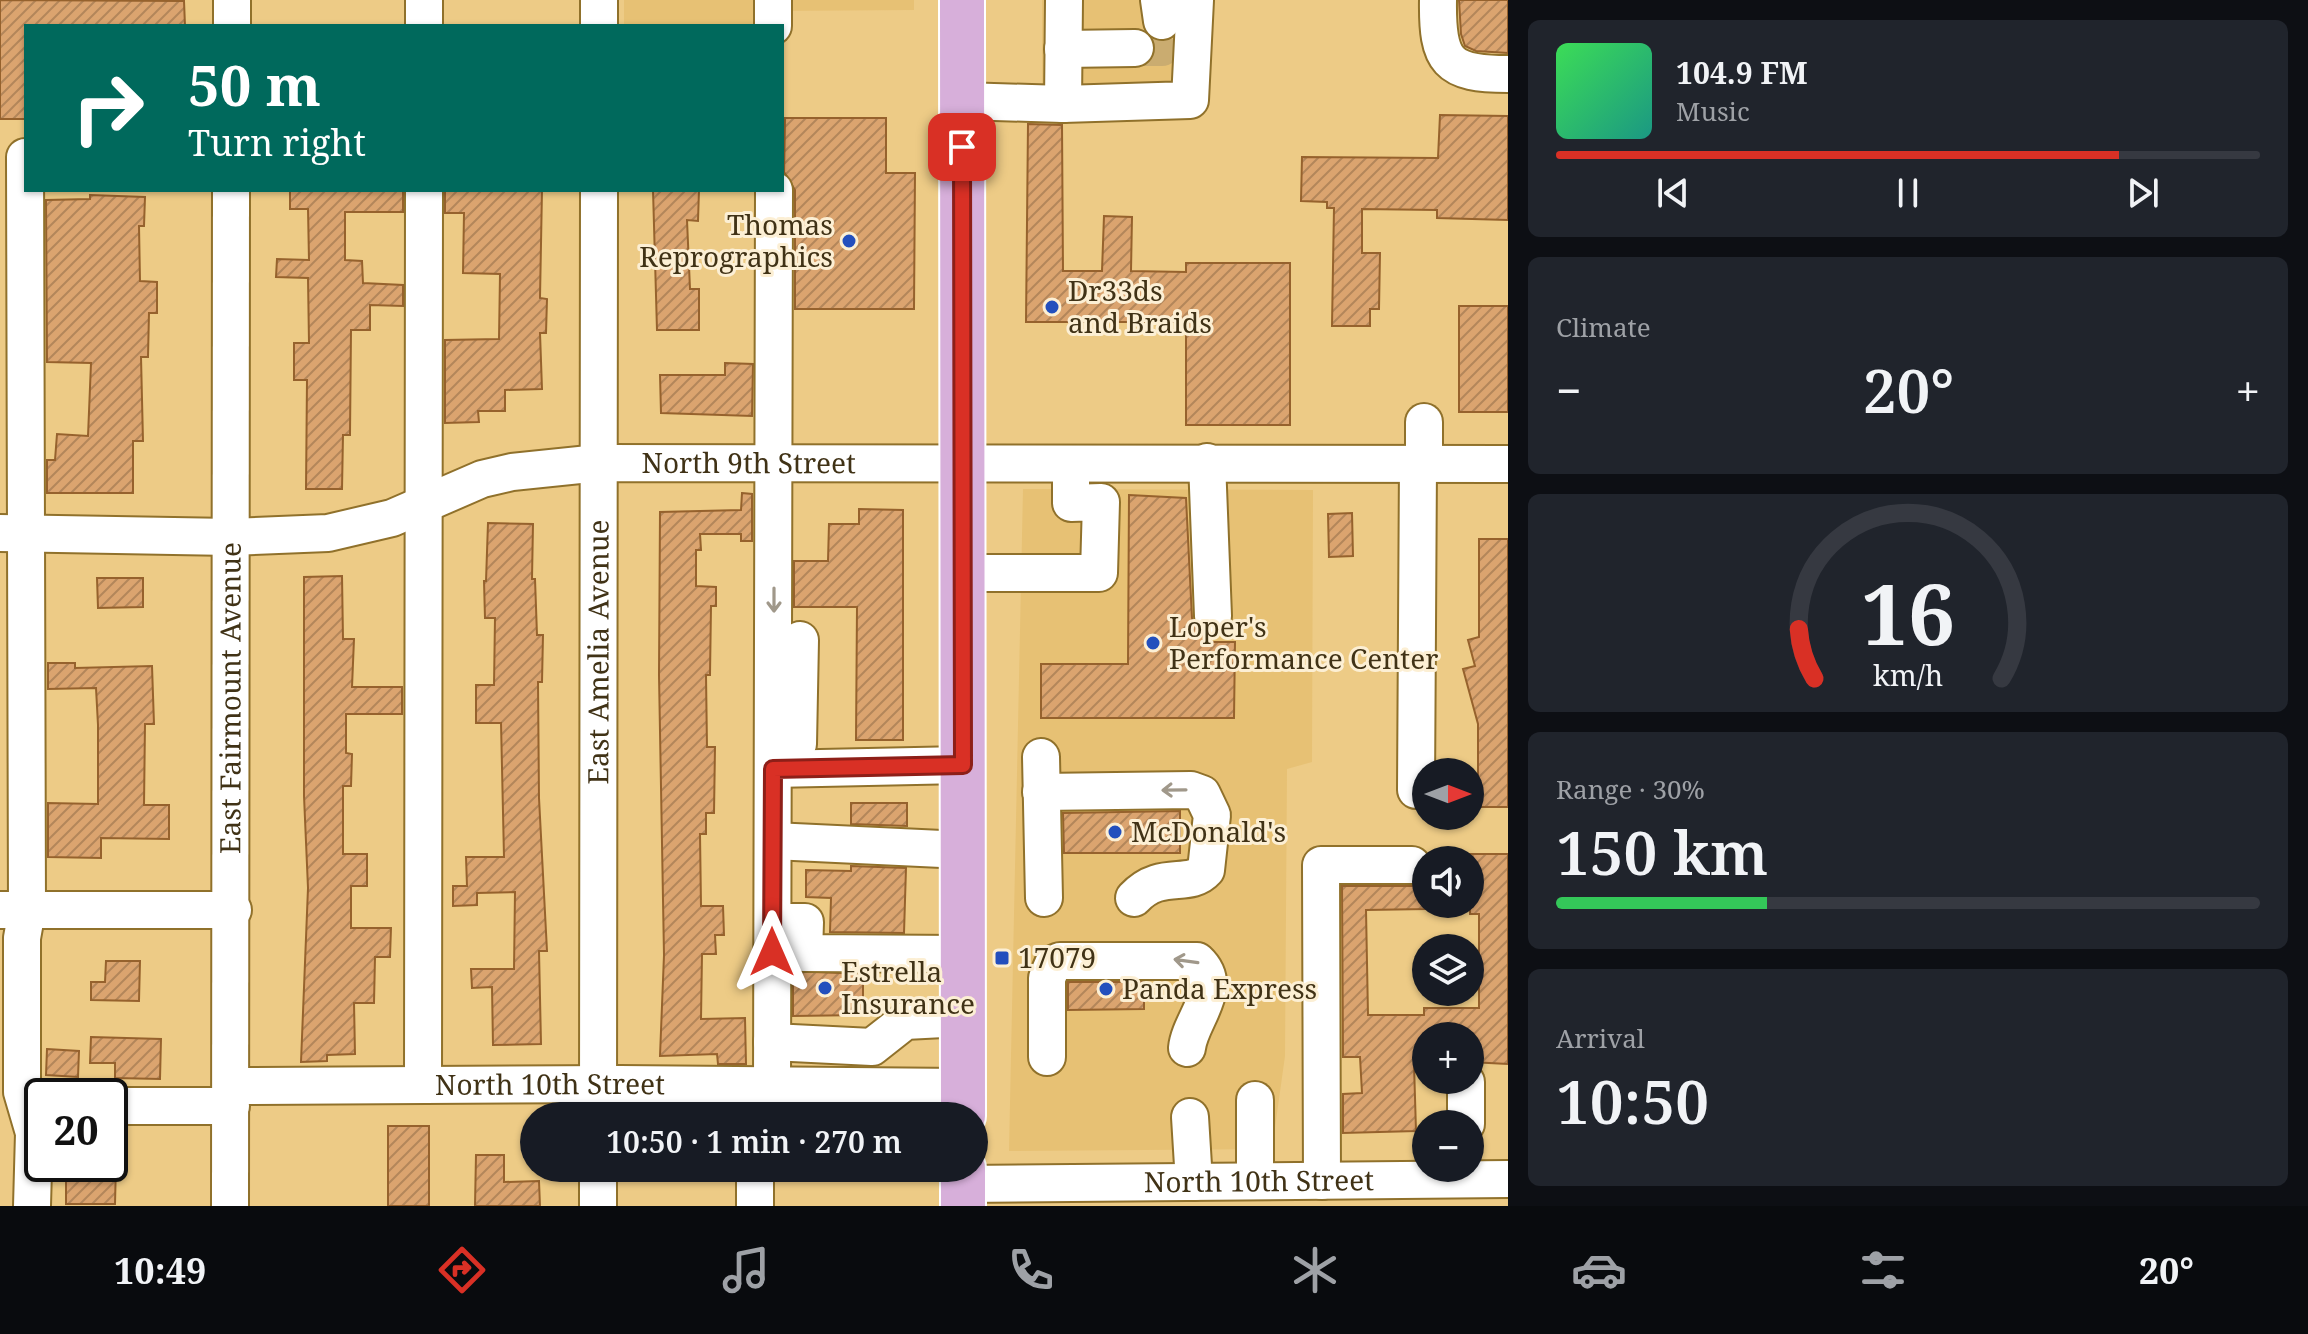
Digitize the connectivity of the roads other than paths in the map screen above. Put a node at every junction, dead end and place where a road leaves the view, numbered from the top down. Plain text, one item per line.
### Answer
1 (232, 0) edge
2 (424, 0) edge
3 (599, 0) edge
4 (773, 0) edge
5 (962, 0) edge
6 (1064, 0) edge
7 (1438, 0) edge
8 (1168, 5) edge
9 (232, 24) edge
10 (424, 24) edge
11 (599, 24) edge
12 (773, 24) edge
13 (1135, 48) tunnel mouth
14 (1063, 49) junction
15 (1508, 74) edge
16 (962, 101) junction
17 (1063, 104) junction
18 (0, 157) edge
19 (24, 157) edge
20 (25, 192) edge
21 (231, 192) edge
22 (424, 192) edge
23 (599, 192) edge
24 (774, 192) edge
25 (1424, 422) dead end
26 (1207, 462) junction
27 (599, 463) junction
28 (1071, 464) junction
29 (1421, 464) junction
30 (1508, 464) edge
31 (775, 465) junction
32 (963, 465) junction
33 (424, 503) junction
34 (13, 533) edge
35 (231, 537) junction
36 (963, 573) junction
37 (1213, 616) dead end
38 (800, 640) dead end
39 (1416, 758) edge
40 (963, 765) junction
41 (786, 769) junction
42 (785, 842) junction
43 (963, 850) junction
44 (1412, 865) dead end
45 (1044, 898) dead end
46 (1134, 898) dead end
47 (14, 910) edge
48 (233, 910) junction
49 (773, 922) junction
50 (963, 954) junction
51 (963, 1018) junction
52 (772, 1042) junction
53 (810, 1044) junction
54 (1187, 1048) dead end
55 (1047, 1057) dead end
56 (423, 1085) junction
57 (771, 1093) edge
58 (231, 1096) junction
59 (598, 1100) edge
60 (1255, 1100) dead end
61 (963, 1102) edge
62 (128, 1105) edge
63 (23, 1106) edge
64 (1190, 1117) dead end
65 (1484, 1176) edge
66 (1412, 1177) edge
67 (1508, 1179) edge
68 (1255, 1181) junction
69 (1322, 1181) junction
70 (598, 1182) edge
71 (755, 1182) edge
72 (1194, 1182) junction
73 (963, 1186) edge
74 (32, 1206) edge
75 (230, 1206) edge
76 (598, 1206) edge
77 (755, 1206) edge

1 - 9 street
2 - 10 street
3 - 11 street
4 - 12 street
5 - 16 main road
6 - 14 street
7 - 15 street
8 - 17 street
13 - 14 street
14 - 17 street
16 - 17 street
16 - 32 main road
18 - 19 street
20 - 34 street
21 - 35 street, East Fairmount Avenue
22 - 33 street
23 - 27 street, East Amelia Avenue
24 - 31 street
25 - 29 street
26 - 28 street, North 9th Street
26 - 29 street, North 9th Street
26 - 37 street
27 - 31 street, North 9th Street
27 - 33 street, North 9th Street
27 - 59 street, East Amelia Avenue
28 - 32 street, North 9th Street
28 - 36 street
29 - 30 street, North 9th Street
29 - 39 street
31 - 32 street, North 9th Street
31 -> 41 street
32 - 36 main road
33 - 35 street, North 9th Street
33 - 56 street
34 - 35 street, North 9th Street
34 - 47 street
35 - 48 street, East Fairmount Avenue
36 - 40 main road
38 - 41 street
40 - 41 street
40 - 43 main road
41 - 42 street
42 - 43 street
42 - 49 street
43 - 50 main road
44 - 69 street
46 -> 45 street
47 - 48 street
47 - 63 street
48 - 58 street, East Fairmount Avenue
49 - 50 street
49 - 52 street
50 - 51 main road
51 - 53 street
51 - 61 main road
52 - 53 street
52 - 57 street
53 - 57 street
54 -> 55 street
56 - 58 street, North 10th Street
56 - 59 street, North 10th Street
57 - 59 street, North 10th Street
57 - 61 street, North 10th Street
58 - 62 street, North 10th Street
58 - 75 street, East Fairmount Avenue
60 - 68 street
63 - 74 street
64 - 72 street
65 - 67 street, North 10th Street
66 - 69 street, North 10th Street
68 - 69 street, North 10th Street
68 - 72 street, North 10th Street
70 - 76 street
71 - 77 street
72 - 73 street, North 10th Street

